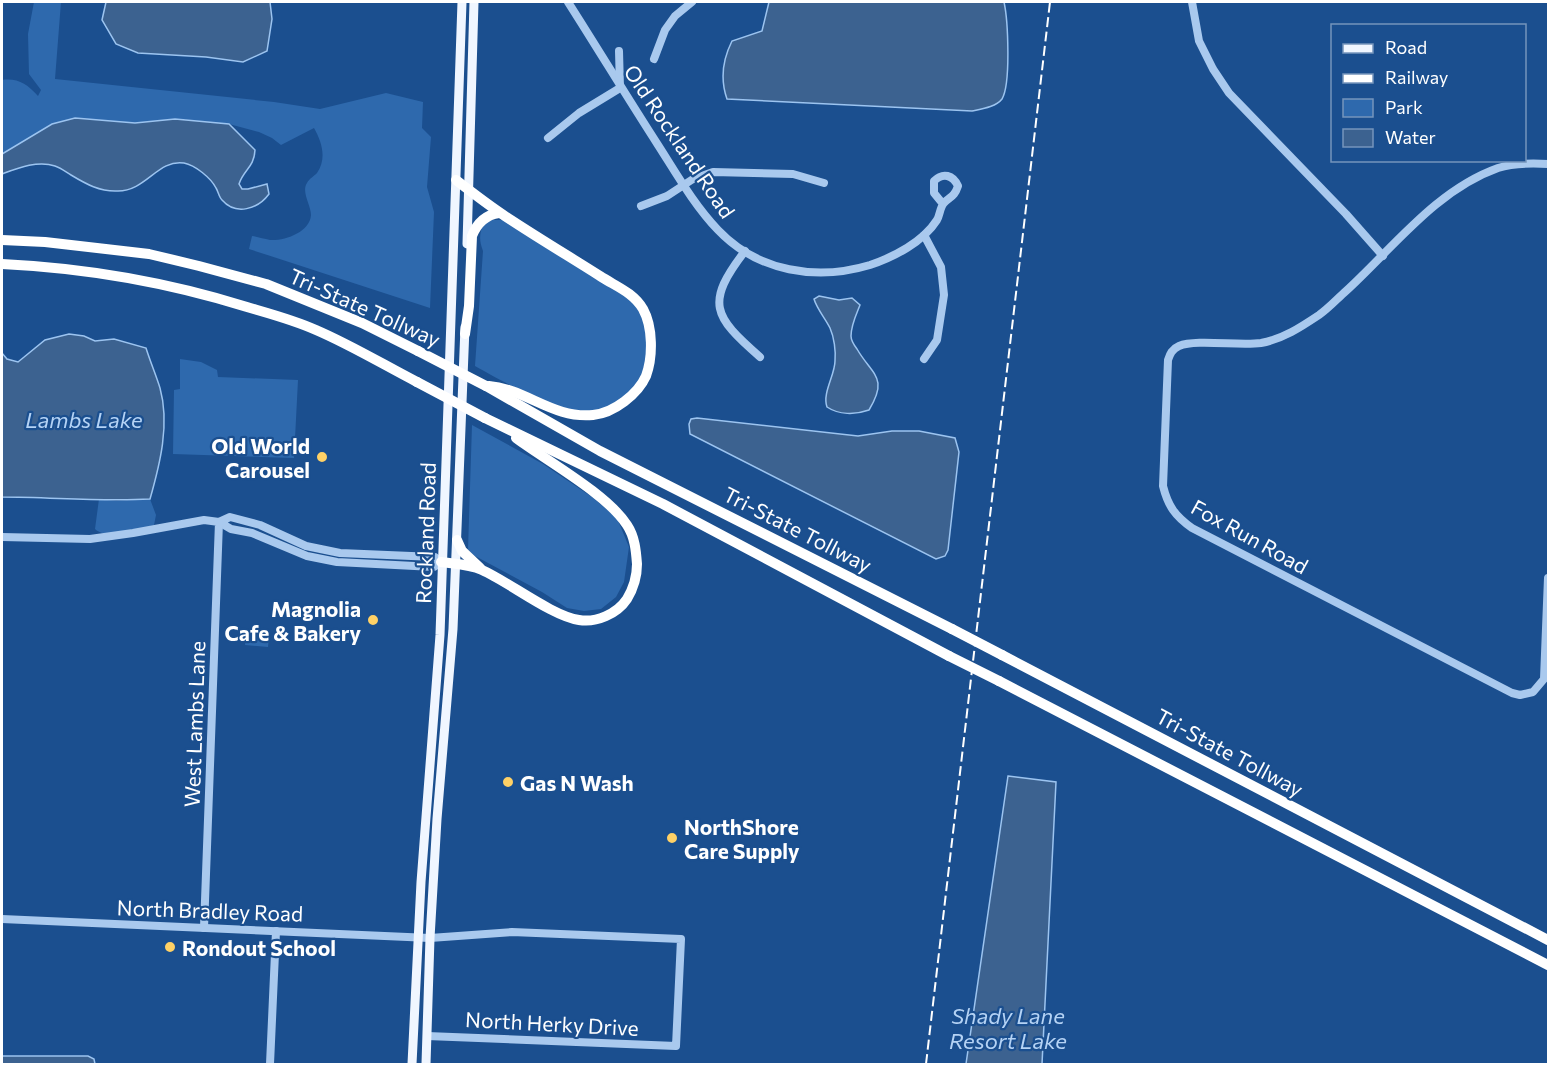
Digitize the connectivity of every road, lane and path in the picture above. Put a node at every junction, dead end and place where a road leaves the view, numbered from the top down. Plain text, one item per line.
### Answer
1 (462, 2) edge
2 (474, 2) edge
3 (568, 2) edge
4 (692, 2) edge
5 (1192, 2) edge
6 (619, 51) dead end
7 (654, 59) dead end
8 (620, 88) junction
9 (548, 138) dead end
10 (1548, 164) edge
11 (456, 180) junction
12 (824, 183) dead end
13 (685, 186) junction
14 (469, 190) junction
15 (943, 204) dead end
16 (641, 206) dead end
17 (499, 213) junction
18 (924, 236) junction
19 (2, 240) edge
20 (745, 251) junction
21 (1383, 256) junction
22 (2, 264) edge
23 (465, 334) junction
24 (760, 357) dead end
25 (924, 359) dead end
26 (486, 386) junction
27 (496, 424) junction
28 (219, 522) junction
29 (2, 537) edge
30 (457, 540) junction
31 (297, 542) junction
32 (293, 550) junction
33 (335, 552) junction
34 (380, 555) junction
35 (333, 562) junction
36 (441, 562) junction
37 (456, 564) junction
38 (379, 565) junction
39 (482, 570) junction
40 (1548, 578) edge
41 (2, 919) edge
42 (204, 928) junction
43 (276, 931) junction
44 (418, 937) junction
45 (430, 938) junction
46 (1548, 940) edge
47 (1548, 965) edge
48 (427, 1035) junction
49 (676, 1047) joint
50 (270, 1065) edge
51 (412, 1065) edge
52 (426, 1065) edge

1 - 11 main road, Rockland Road
2 - 14 main road, Rockland Road
3 - 8 street, Old Rockland Road
4 - 7 street
5 - 21 street
6 - 8 street
8 - 9 street
8 - 13 street, Old Rockland Road
10 - 21 street, Fox Run Road
11 - 14 highway
11 - 36 main road, Rockland Road
12 - 13 street
13 - 16 street
13 - 20 street, Old Rockland Road
14 - 17 highway
14 - 23 main road, Rockland Road
15 - 18 street, Old Rockland Road
17 - 23 highway
17 - 26 highway
18 - 20 street, Old Rockland Road
18 - 25 street
19 - 26 highway, Tri-State Tollway, bridge
20 - 24 street
21 - 40 street, Fox Run Road
22 - 27 highway, Tri-State Tollway, bridge
23 - 30 main road, Rockland Road
26 - 46 highway, Tri-State Tollway, bridge
27 - 39 highway
27 - 47 highway, Tri-State Tollway, bridge
28 - 29 street
28 - 31 street
28 - 32 street
28 - 42 street, West Lambs Lane
30 - 37 main road, Rockland Road
30 - 39 highway
31 - 32 street
31 - 33 street
32 - 35 street
33 - 34 street
33 - 35 street
34 - 36 street
34 - 38 street
35 - 38 street
36 - 37 highway
36 - 38 street
36 - 44 main road, Rockland Road
37 - 39 highway
37 - 45 main road, Rockland Road
41 - 42 street, North Bradley Road
42 - 43 street, North Bradley Road
43 - 44 street, North Bradley Road
43 - 50 street
44 - 45 street, North Bradley Road
44 - 51 main road, Rockland Road
45 - 48 main road, Rockland Road
45 - 49 street, North Bradley Road
48 - 49 street, North Herky Drive
48 - 52 main road, Rockland Road

